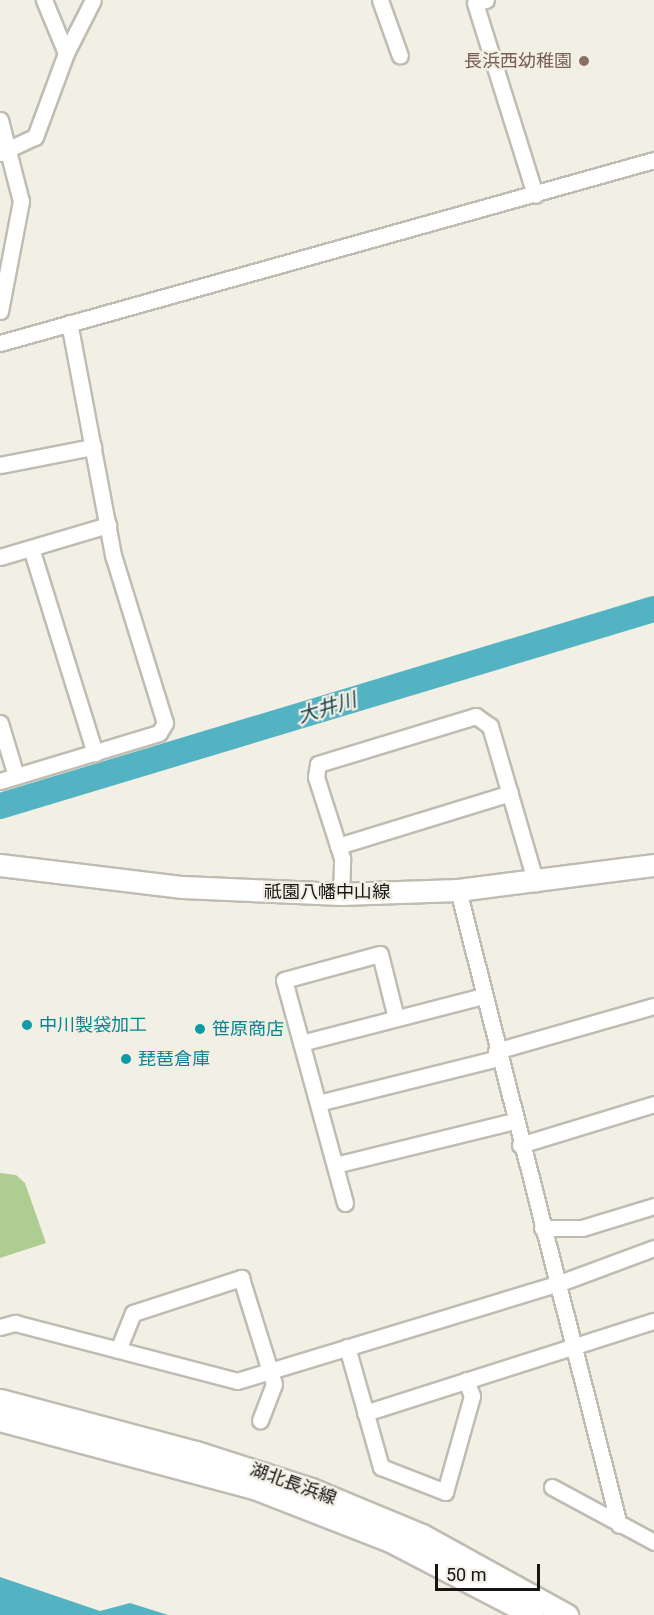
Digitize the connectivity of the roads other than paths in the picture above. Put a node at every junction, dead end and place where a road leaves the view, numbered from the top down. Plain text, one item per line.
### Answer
1 (44, 0) edge
2 (93, 0) edge
3 (380, 0) edge
4 (477, 1) edge
5 (66, 53) junction
6 (400, 56) dead end
7 (0, 120) edge
8 (5, 151) edge
9 (654, 160) edge
10 (535, 195) junction
11 (0, 307) edge
12 (69, 323) junction
13 (0, 343) edge
14 (93, 447) junction
15 (0, 465) edge
16 (108, 525) junction
17 (31, 548) junction
18 (0, 557) edge
19 (0, 723) edge
20 (95, 753) junction
21 (16, 776) junction
22 (0, 781) edge
23 (510, 793) junction
24 (338, 846) junction
25 (0, 865) edge
26 (654, 865) edge
27 (536, 883) junction
28 (458, 890) junction
29 (341, 894) junction
30 (483, 996) junction
31 (654, 1006) edge
32 (396, 1018) junction
33 (301, 1042) junction
34 (497, 1054) junction
35 (318, 1103) junction
36 (654, 1104) edge
37 (514, 1120) junction
38 (520, 1145) junction
39 (335, 1166) junction
40 (345, 1203) dead end
41 (654, 1206) edge
42 (542, 1228) junction
43 (654, 1248) edge
44 (557, 1284) junction
45 (654, 1321) edge
46 (0, 1327) edge
47 (346, 1347) junction
48 (573, 1348) junction
49 (118, 1350) junction
50 (270, 1371) junction
51 (466, 1380) junction
52 (0, 1400) edge
53 (365, 1413) junction
54 (0, 1420) edge
55 (260, 1420) dead end
56 (552, 1487) dead end
57 (619, 1525) junction
58 (654, 1542) edge
59 (533, 1615) edge
60 (567, 1615) edge

1 - 5 street
2 - 5 street
3 - 6 street
4 - 10 street
5 - 8 street
7 - 8 street
8 - 11 street
9 - 10 street
10 - 12 street
12 - 13 street
12 - 14 street
14 - 15 street
14 - 16 street
16 - 17 street
16 - 20 street
17 - 18 street
17 - 20 street
19 - 21 street
20 - 21 street
21 - 22 street
23 - 24 street
23 - 24 street
23 - 27 street
24 - 29 street
25 - 29 main road, 祇園八幡中山線
26 - 27 main road, 祇園八幡中山線
27 - 28 main road, 祇園八幡中山線
28 - 29 main road, 祇園八幡中山線
28 - 30 street
30 - 32 street
30 - 34 street
31 - 34 street
32 - 33 street
32 - 33 street
33 - 35 street
34 - 35 street
34 - 37 street
35 - 39 street
36 - 38 street
37 - 38 street
37 - 39 street
38 - 42 street
39 - 40 street
41 - 42 street
42 - 44 street
43 - 44 street
44 - 47 street
44 - 48 street
45 - 48 street
46 - 49 street
47 - 50 street
47 - 53 street
48 - 51 street
48 - 57 street
49 - 50 street
49 - 50 street
50 - 55 street
51 - 53 street
51 - 53 street
52 - 60 main road, 湖北長浜線
54 - 59 main road, 湖北長浜線
56 - 57 street
57 - 58 street

